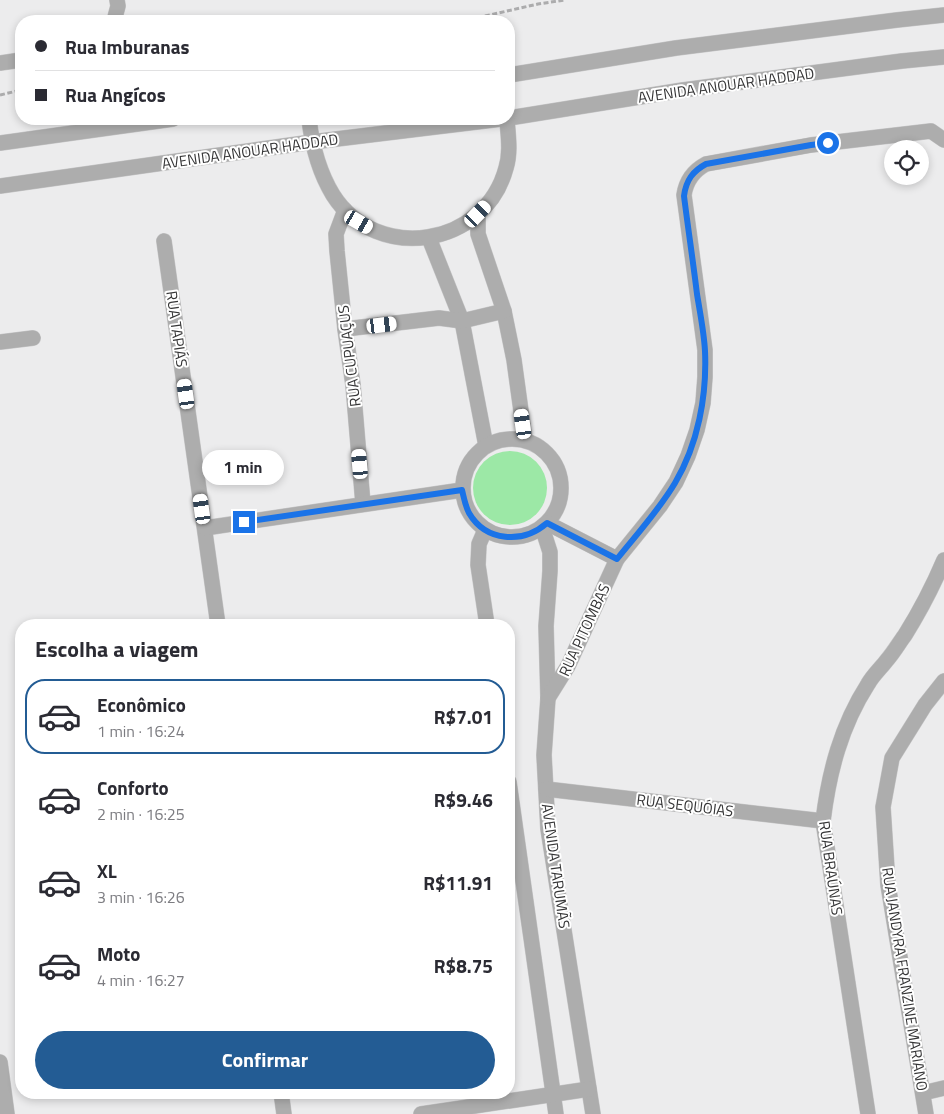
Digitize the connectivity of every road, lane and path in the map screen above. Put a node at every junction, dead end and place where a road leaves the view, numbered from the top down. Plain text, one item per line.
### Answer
1 (117, 0) edge
2 (565, 0) edge
3 (116, 15) edge
4 (489, 15) edge
5 (944, 15) edge
6 (944, 57) edge
7 (15, 61) edge
8 (0, 64) edge
9 (515, 74) edge
10 (15, 91) edge
11 (0, 95) edge
12 (515, 117) edge
13 (130, 125) edge
14 (310, 125) edge
15 (452, 125) edge
16 (508, 125) edge
17 (944, 140) edge
18 (312, 142) junction
19 (0, 143) edge
20 (0, 186) edge
21 (345, 210) junction
22 (478, 214) junction
23 (428, 238) junction
24 (164, 241) dead end
25 (504, 311) junction
26 (462, 321) junction
27 (345, 329) junction
28 (32, 338) dead end
29 (0, 342) edge
30 (525, 440) junction
31 (486, 446) junction
32 (462, 490) junction
33 (363, 504) junction
34 (545, 525) junction
35 (205, 528) junction
36 (485, 530) junction
37 (617, 559) junction
38 (944, 560) edge
39 (217, 619) edge
40 (486, 619) edge
41 (944, 681) edge
42 (548, 698) junction
43 (546, 788) junction
44 (823, 821) junction
45 (515, 825) edge
46 (0, 1062) edge
47 (944, 1088) edge
48 (589, 1089) junction
49 (923, 1093) junction
50 (553, 1094) junction
51 (282, 1099) edge
52 (7, 1114) edge
53 (284, 1114) edge
54 (421, 1114) edge
55 (556, 1114) edge
56 (593, 1114) edge
57 (868, 1114) edge
58 (926, 1114) edge

1 - 3 street
2 - 4 path
5 - 9 street
6 - 12 street, AVENIDA ANOUAR HADDAD
7 - 8 street
10 - 11 path
13 - 19 street
14 - 18 street
15 - 18 street, AVENIDA ANOUAR HADDAD
16 - 22 street
17 - 37 street, RUA PITOMBAS
18 - 20 street, AVENIDA ANOUAR HADDAD
18 - 21 street
21 - 23 street
21 - 27 street, RUA CUPUAÇUS
22 - 23 street
22 - 25 street
23 - 26 street
24 - 35 street, RUA TAPIÁS
25 - 26 street
25 - 30 street
26 - 27 street
26 - 31 street
27 - 33 street, RUA CUPUAÇUS
28 - 29 street
30 - 31 street
30 - 34 street
31 - 32 street
32 - 33 street
32 - 36 street
33 - 35 street
34 - 36 street
34 - 37 street
34 - 42 street, AVENIDA TARUMÃS
35 - 39 street, RUA TAPIÁS
36 - 40 street
37 - 42 street, RUA PITOMBAS
38 - 44 street, RUA BRAÚNAS
41 - 49 street, RUA JANDYRA FRANZINE MARIANO
42 - 43 street, AVENIDA TARUMÃS
43 - 44 street, RUA SEQUÓIAS
43 - 48 street, AVENIDA TARUMÃS
44 - 57 street, RUA BRAÚNAS
45 - 50 street
46 - 52 street
47 - 49 street
48 - 50 street
48 - 56 street, AVENIDA TARUMÃS
49 - 58 street, RUA JANDYRA FRANZINE MARIANO
50 - 54 street
50 - 55 street
51 - 53 street

